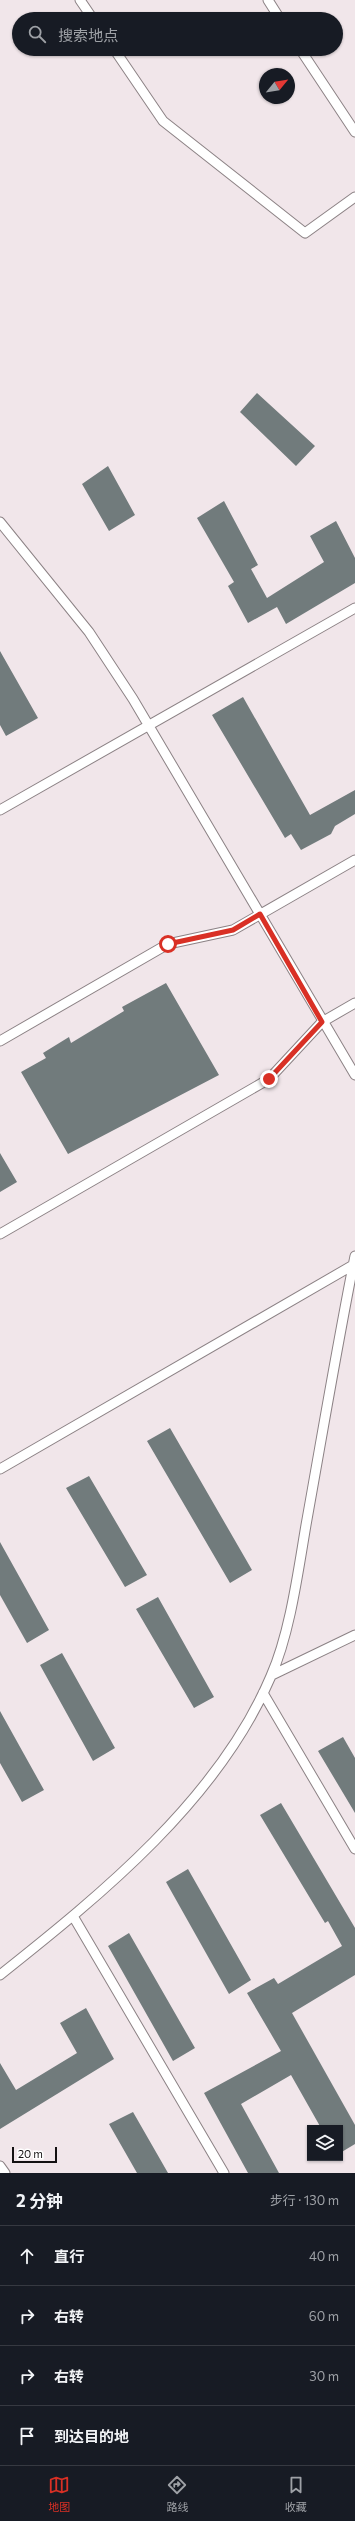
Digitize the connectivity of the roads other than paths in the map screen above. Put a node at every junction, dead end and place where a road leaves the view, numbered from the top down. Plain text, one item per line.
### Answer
1 (80, 0) edge
2 (268, 0) edge
3 (88, 12) edge
4 (276, 12) edge
5 (119, 56) edge
6 (305, 56) edge
7 (355, 132) edge
8 (355, 197) edge
9 (0, 522) edge
10 (355, 608) edge
11 (148, 724) junction
12 (0, 810) edge
13 (355, 860) edge
14 (260, 914) junction
15 (355, 1003) edge
16 (322, 1022) junction
17 (0, 1041) edge
18 (355, 1075) edge
19 (0, 1234) edge
20 (354, 1262) edge
21 (0, 1468) edge
22 (355, 1635) edge
23 (272, 1675) junction
24 (263, 1693) junction
25 (355, 1849) edge
26 (73, 1916) junction
27 (0, 1975) edge
28 (0, 2166) edge
29 (5, 2173) edge
30 (224, 2173) edge

1 - 3 lane
2 - 4 lane
5 - 8 lane
6 - 7 lane
9 - 11 lane
10 - 11 lane
11 - 12 lane
11 - 14 lane
13 - 14 lane
14 - 16 lane
14 - 17 lane
15 - 16 lane
16 - 18 lane
16 - 19 lane
20 - 21 lane
20 - 23 lane
22 - 23 lane
23 - 24 lane
24 - 25 lane
24 - 26 lane
26 - 27 lane
26 - 30 lane
28 - 29 lane

